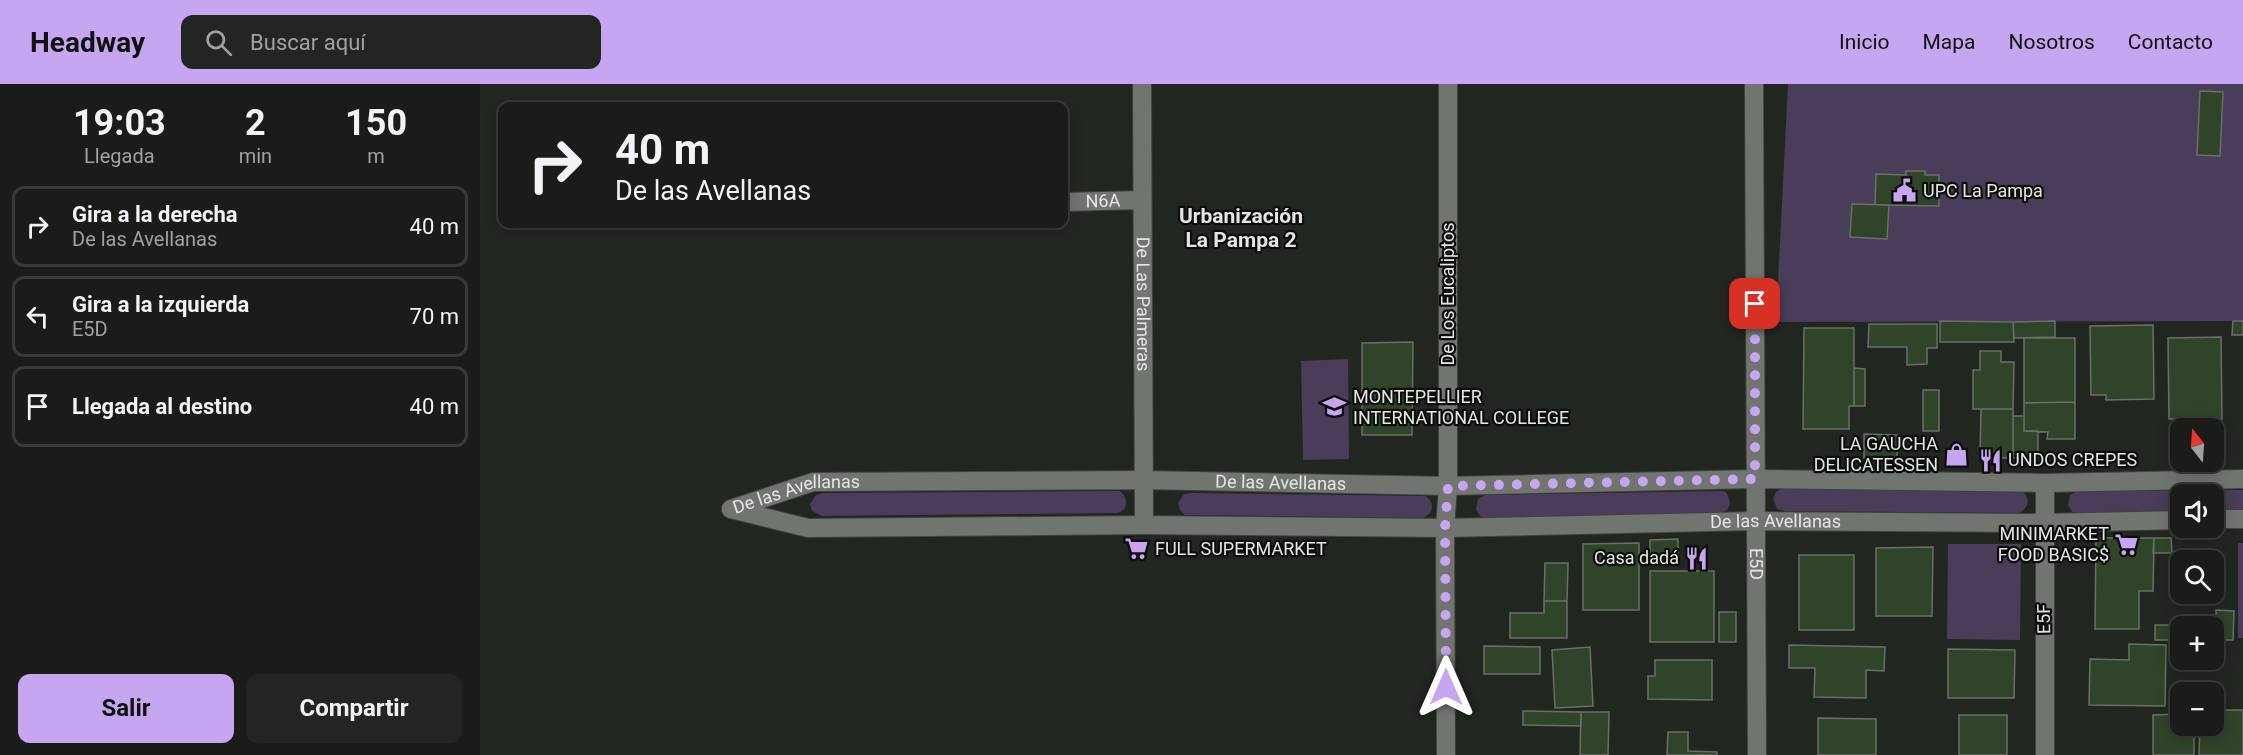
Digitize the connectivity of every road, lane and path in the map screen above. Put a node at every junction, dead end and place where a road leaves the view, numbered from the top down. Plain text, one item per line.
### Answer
1 (1143, 84) edge
2 (1448, 84) edge
3 (1754, 84) edge
4 (1142, 200) junction
5 (1068, 202) edge
6 (1755, 479) junction
7 (1143, 480) junction
8 (2243, 480) edge
9 (2044, 483) junction
10 (1448, 486) junction
11 (2224, 519) edge
12 (2243, 519) edge
13 (2170, 520) edge
14 (1755, 521) junction
15 (2043, 523) junction
16 (1143, 525) junction
17 (1445, 528) junction
18 (1446, 755) edge
19 (1757, 755) edge
20 (2045, 755) edge

1 - 4 street, De Las Palmeras
2 - 10 street, De Los Eucaliptos
3 - 6 street, E5D
4 - 5 street, N6A
4 - 7 street, De Las Palmeras
6 - 9 street, De las Avellanas
6 - 10 street, De las Avellanas
6 - 14 street, E5D
7 - 10 street, De las Avellanas
7 - 16 street, De Las Palmeras
7 - 16 street, De las Avellanas
8 - 9 street, De las Avellanas
9 - 15 street, E5F
10 - 17 street, De Los Eucaliptos
11 - 12 street
13 - 15 street, De las Avellanas
14 - 15 street, De las Avellanas
14 - 17 street, De las Avellanas
14 - 19 street, E5D
15 - 20 street, E5F
16 - 17 street, De las Avellanas
17 - 18 street, De Los Eucaliptos

